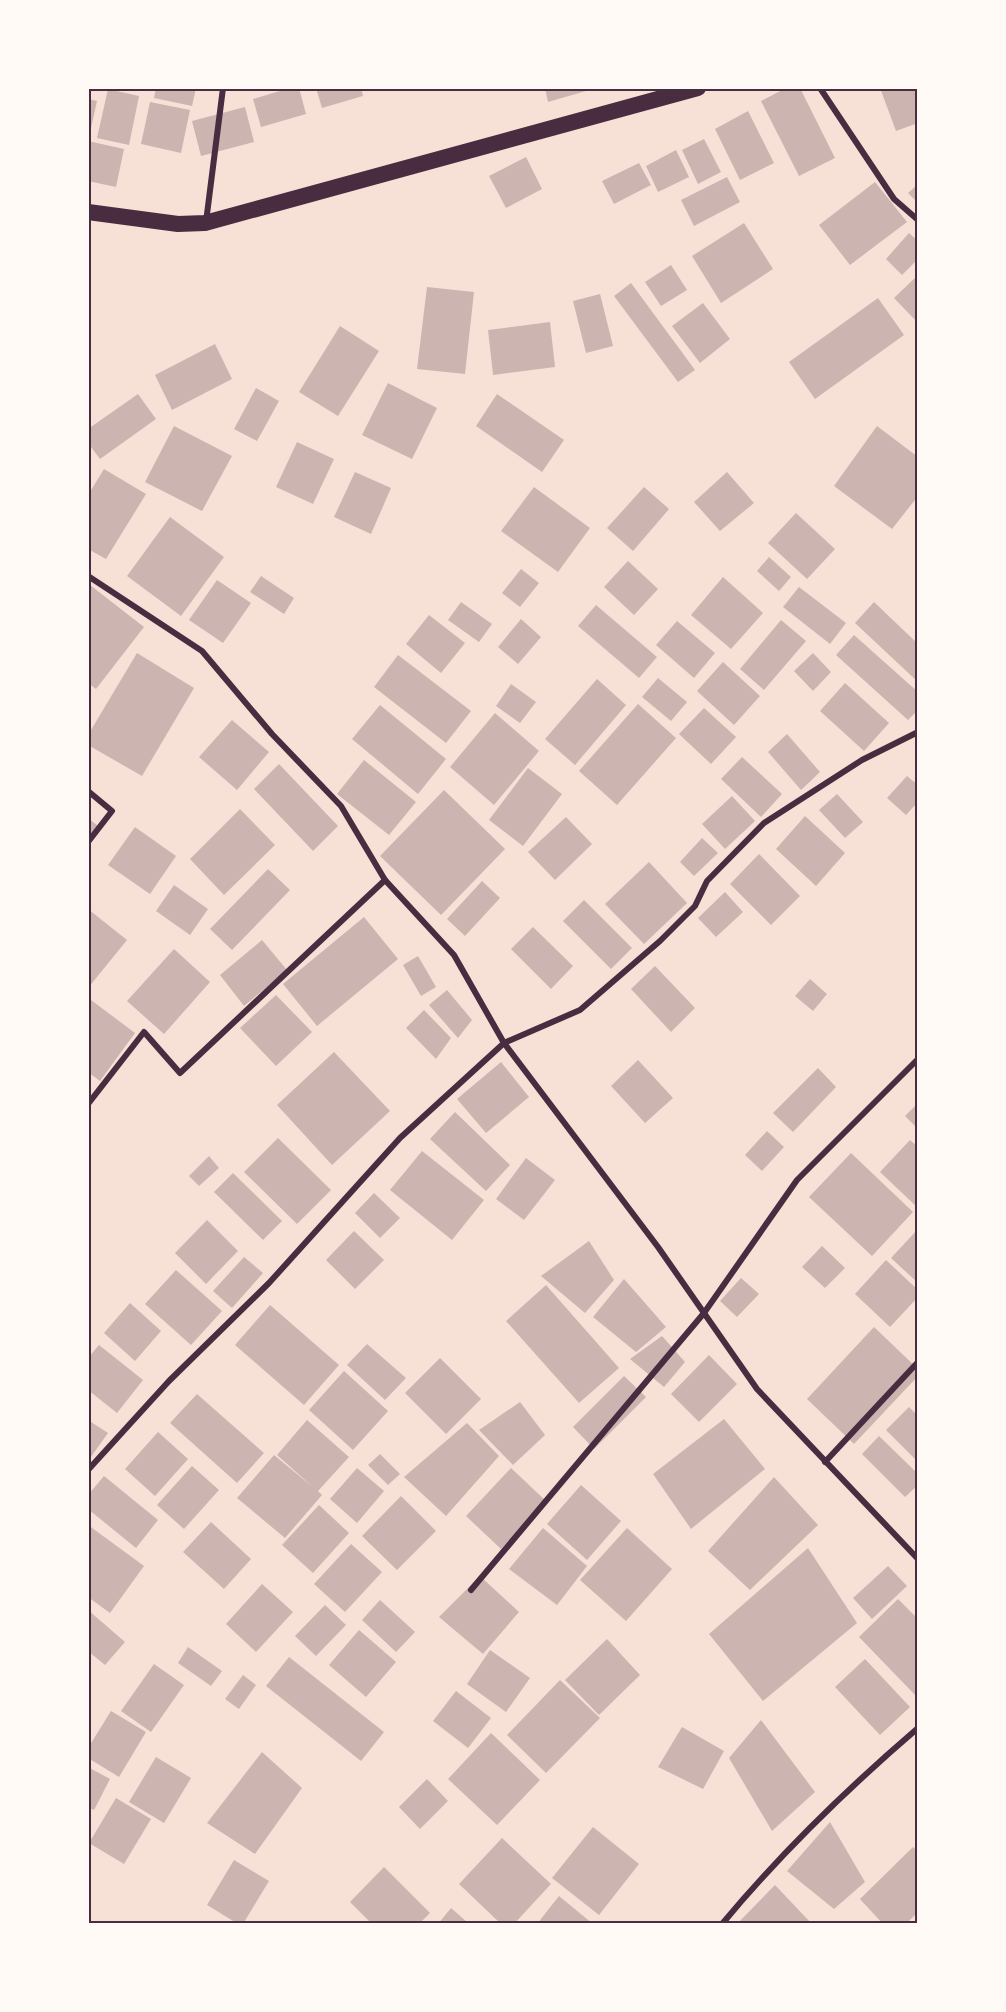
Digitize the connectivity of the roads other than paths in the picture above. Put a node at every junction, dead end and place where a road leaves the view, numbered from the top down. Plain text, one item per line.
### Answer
1 (223, 88) edge
2 (698, 88) edge
3 (820, 88) edge
4 (88, 212) edge
5 (918, 220) edge
6 (206, 223) junction
7 (88, 576) edge
8 (918, 732) edge
9 (88, 791) edge
10 (88, 842) edge
11 (385, 880) junction
12 (504, 1043) junction
13 (918, 1059) edge
14 (88, 1104) edge
15 (704, 1313) junction
16 (918, 1362) edge
17 (825, 1462) junction
18 (88, 1470) edge
19 (918, 1559) edge
20 (471, 1590) dead end
21 (918, 1728) edge
22 (722, 1923) edge

1 - 6 street
2 - 6 highway
3 - 5 street
4 - 6 highway
7 - 11 street
8 - 12 street
9 - 10 street
11 - 12 street
11 - 14 street
12 - 15 street
12 - 18 street
13 - 15 street
15 - 17 street
15 - 20 street
16 - 17 street
17 - 19 street
21 - 22 street

